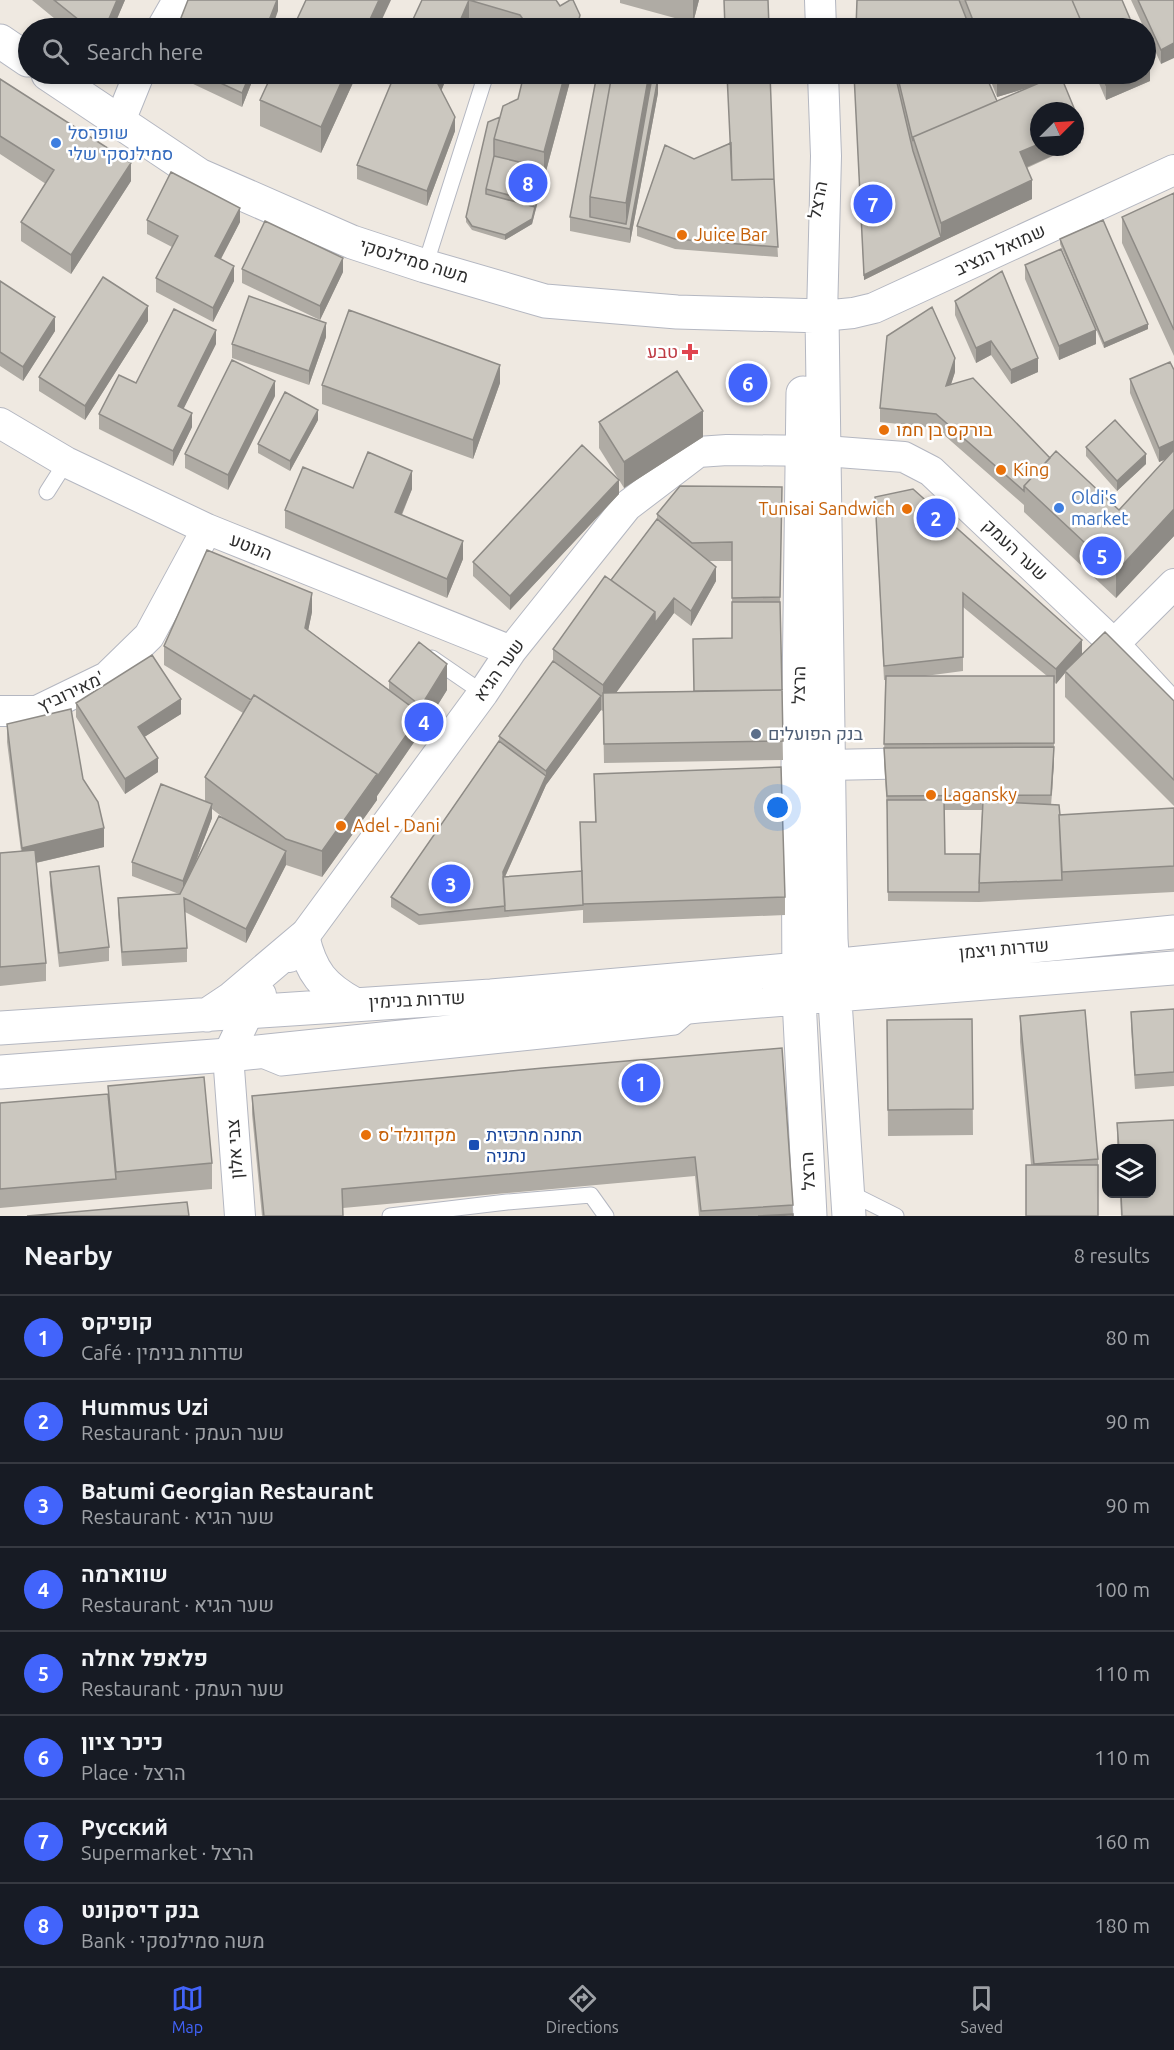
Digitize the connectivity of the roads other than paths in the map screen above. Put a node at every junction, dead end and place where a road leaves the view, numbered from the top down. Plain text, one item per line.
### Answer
1 (178, 0) edge
2 (820, 0) edge
3 (168, 18) edge
4 (821, 18) edge
5 (0, 41) edge
6 (18, 53) edge
7 (63, 84) edge
8 (135, 84) edge
9 (483, 84) edge
10 (823, 84) edge
11 (120, 122) junction
12 (1174, 170) edge
13 (425, 266) junction
14 (813, 316) junction
15 (0, 423) edge
16 (813, 452) junction
17 (66, 462) junction
18 (47, 492) dead end
19 (207, 529) junction
20 (1174, 584) edge
21 (1114, 644) junction
22 (511, 651) junction
23 (430, 656) edge
24 (483, 693) junction
25 (1174, 709) edge
26 (0, 711) edge
27 (951, 762) edge
28 (801, 768) junction
29 (1174, 932) edge
30 (303, 938) junction
31 (1174, 968) edge
32 (834, 981) junction
33 (799, 984) junction
34 (354, 1004) junction
35 (248, 1013) junction
36 (207, 1015) junction
37 (0, 1028) edge
38 (245, 1063) junction
39 (0, 1072) edge
40 (848, 1204) edge
41 (507, 1209) edge
42 (240, 1216) edge
43 (390, 1216) edge
44 (606, 1216) edge
45 (810, 1216) edge
46 (896, 1216) edge

1 - 3 street
2 - 4 street
5 - 6 main road
7 - 11 main road, משה סמילנסקי
8 - 11 street
9 - 13 lane
10 - 14 street, הרצל
11 - 13 main road, משה סמילנסקי
12 - 14 street, שמואל הנציב
13 - 14 main road, משה סמילנסקי
14 - 16 main road, הרצל
15 - 17 street, הנוטע
16 - 21 street, שער העמק
16 - 22 street, שער הגיא
16 - 28 main road, הרצל
17 - 18 lane
17 - 19 street, הנוטע
19 - 22 street, הנוטע
19 - 26 street, מאירוביץ'
20 - 21 street
21 - 25 street, שער העמק
22 - 24 street, שער הגיא
23 - 24 lane
24 - 30 street, שער הגיא
27 - 28 street
28 - 32 main road, הרצל
28 - 33 main road, הרצל
29 - 32 main road, שדרות ויצמן
30 - 34 main road
30 - 35 street, שער הגיא
30 - 36 main road
31 - 32 main road, שדרות ויצמן
32 - 33 main road, שדרות בנימין
32 - 40 main road, הרצל
33 - 34 main road, שדרות בנימין
33 - 38 main road, שדרות בנימין
33 - 45 main road, הרצל
34 - 35 main road, שדרות בנימין
35 - 36 main road, שדרות בנימין
35 - 38 street, שער הגיא
36 - 37 main road, שדרות בנימין
38 - 39 main road, שדרות בנימין
38 - 42 street, צבי אלון
40 - 46 lane
41 - 43 lane
41 - 44 lane

